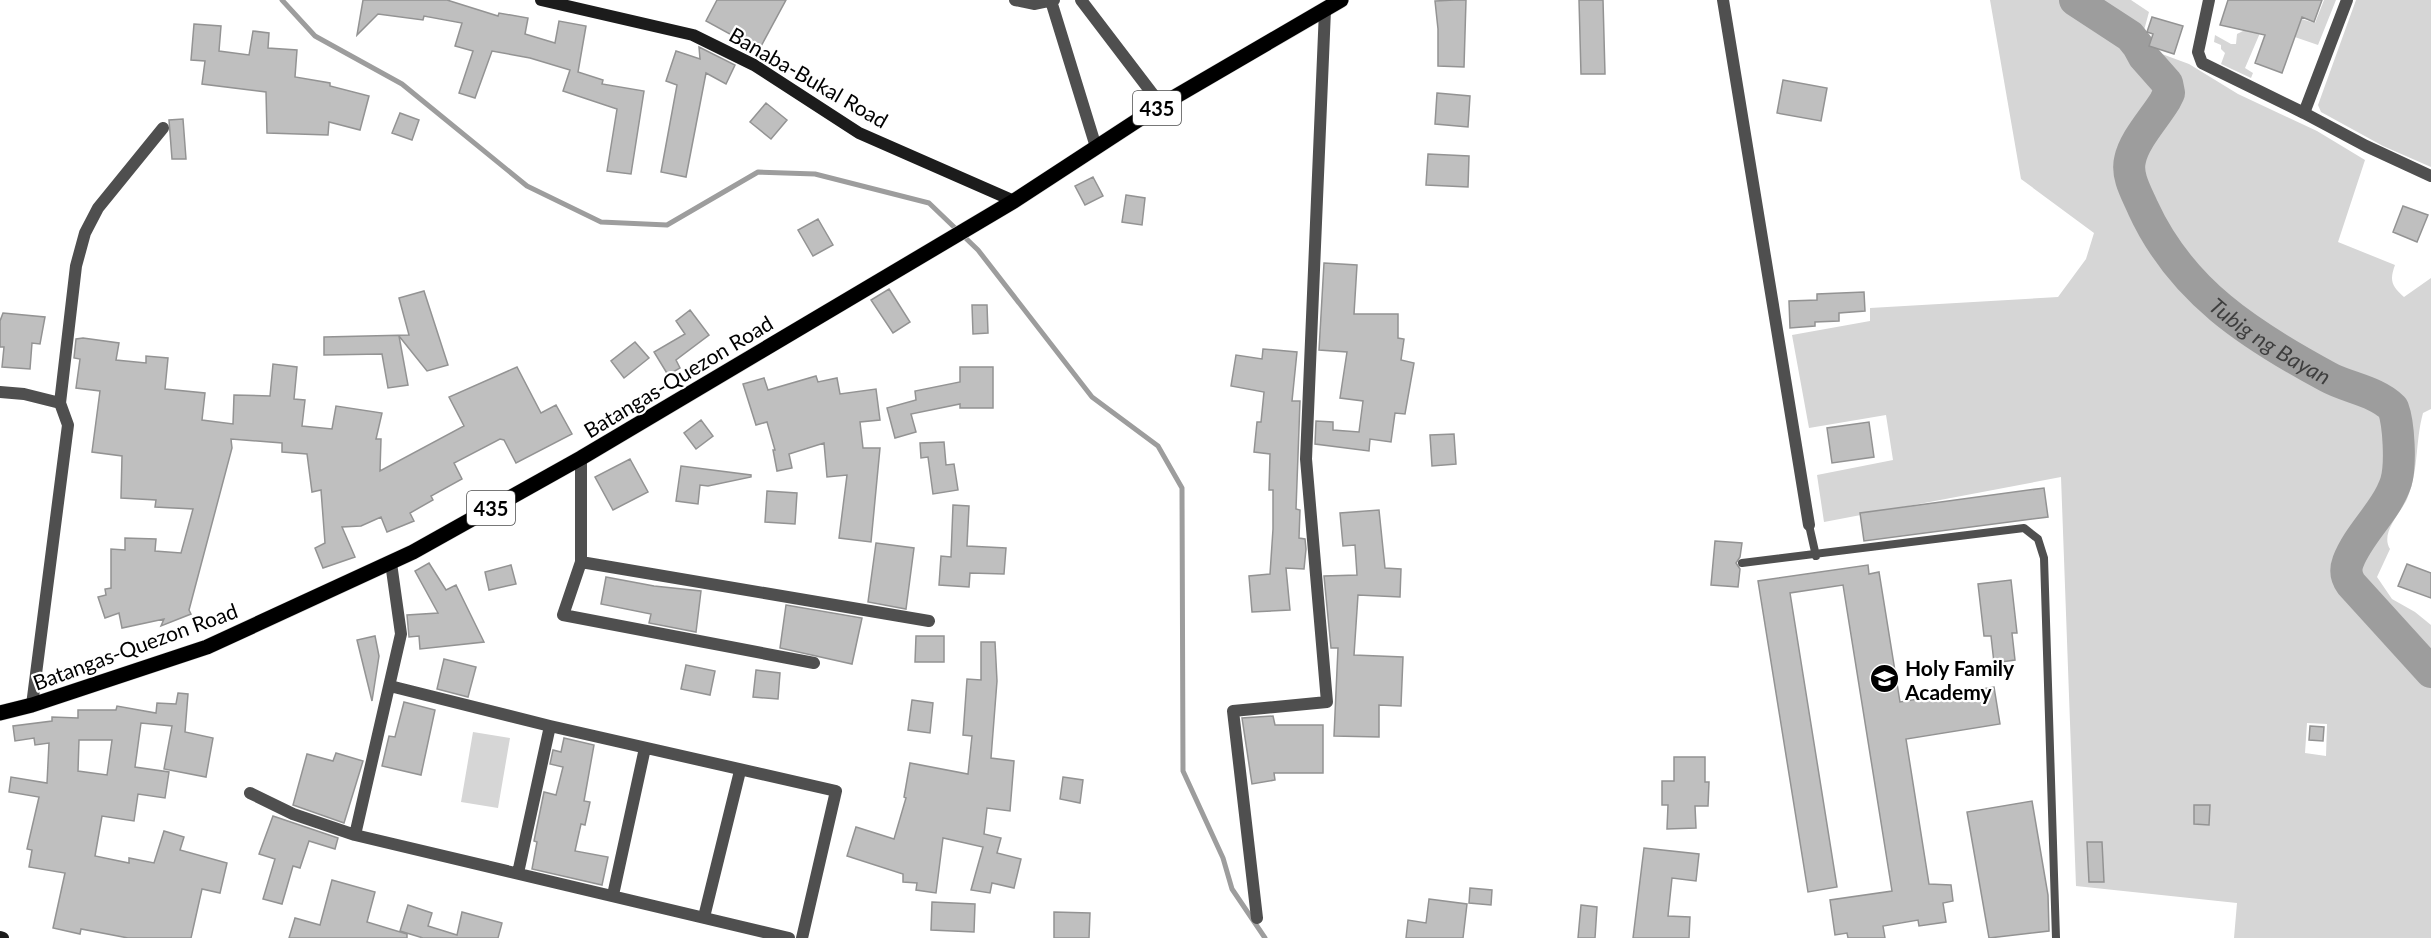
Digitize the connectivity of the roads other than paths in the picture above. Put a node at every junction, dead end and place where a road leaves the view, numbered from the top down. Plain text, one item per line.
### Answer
1 (541, 0) edge
2 (1015, 0) edge
3 (1081, 0) edge
4 (1341, 0) edge
5 (1723, 0) edge
6 (2210, 0) edge
7 (2347, 0) edge
8 (1052, 1) edge
9 (1325, 10) junction
10 (1161, 105) junction
11 (2304, 113) junction
12 (163, 128) dead end
13 (1096, 147) junction
14 (2431, 176) edge
15 (1014, 201) junction
16 (0, 392) edge
17 (60, 404) junction
18 (581, 458) junction
19 (1809, 525) joint
20 (1816, 556) junction
21 (581, 562) junction
22 (391, 563) junction
23 (1742, 563) dead end
24 (929, 621) dead end
25 (814, 663) dead end
26 (390, 686) junction
27 (32, 705) junction
28 (0, 713) edge
29 (550, 726) junction
30 (645, 748) junction
31 (740, 771) junction
32 (250, 793) dead end
33 (355, 835) junction
34 (518, 873) junction
35 (613, 895) junction
36 (704, 917) junction
37 (1257, 918) dead end
38 (789, 938) edge
39 (802, 938) edge
40 (2056, 938) edge

1 - 15 street, Banaba-Bukal Road
2 - 8 street
3 - 10 street
4 - 9 main road, Batangas-Quezon Road / 435
5 - 19 street
6 - 11 street
7 - 11 street
8 - 13 street
9 - 10 main road, Batangas-Quezon Road / 435
9 - 37 street
10 - 13 main road, Batangas-Quezon Road / 435
11 - 14 street
12 - 17 street
13 - 15 main road, Batangas-Quezon Road / 435
15 - 18 main road, Batangas-Quezon Road / 435
16 - 17 street
17 - 27 street
18 - 21 street
18 - 22 main road, Batangas-Quezon Road / 435
19 - 20 lane
20 - 23 lane
20 - 40 lane
21 - 24 street
21 - 25 street
22 - 26 street
22 - 27 main road, Batangas-Quezon Road / 435
26 - 29 street
26 - 33 street
27 - 28 main road, Batangas-Quezon Road / 435
29 - 30 street
29 - 34 street
30 - 31 street
30 - 35 street
31 - 36 street
31 - 39 street
32 - 33 street
33 - 34 street
34 - 35 street
35 - 36 street
36 - 38 street

